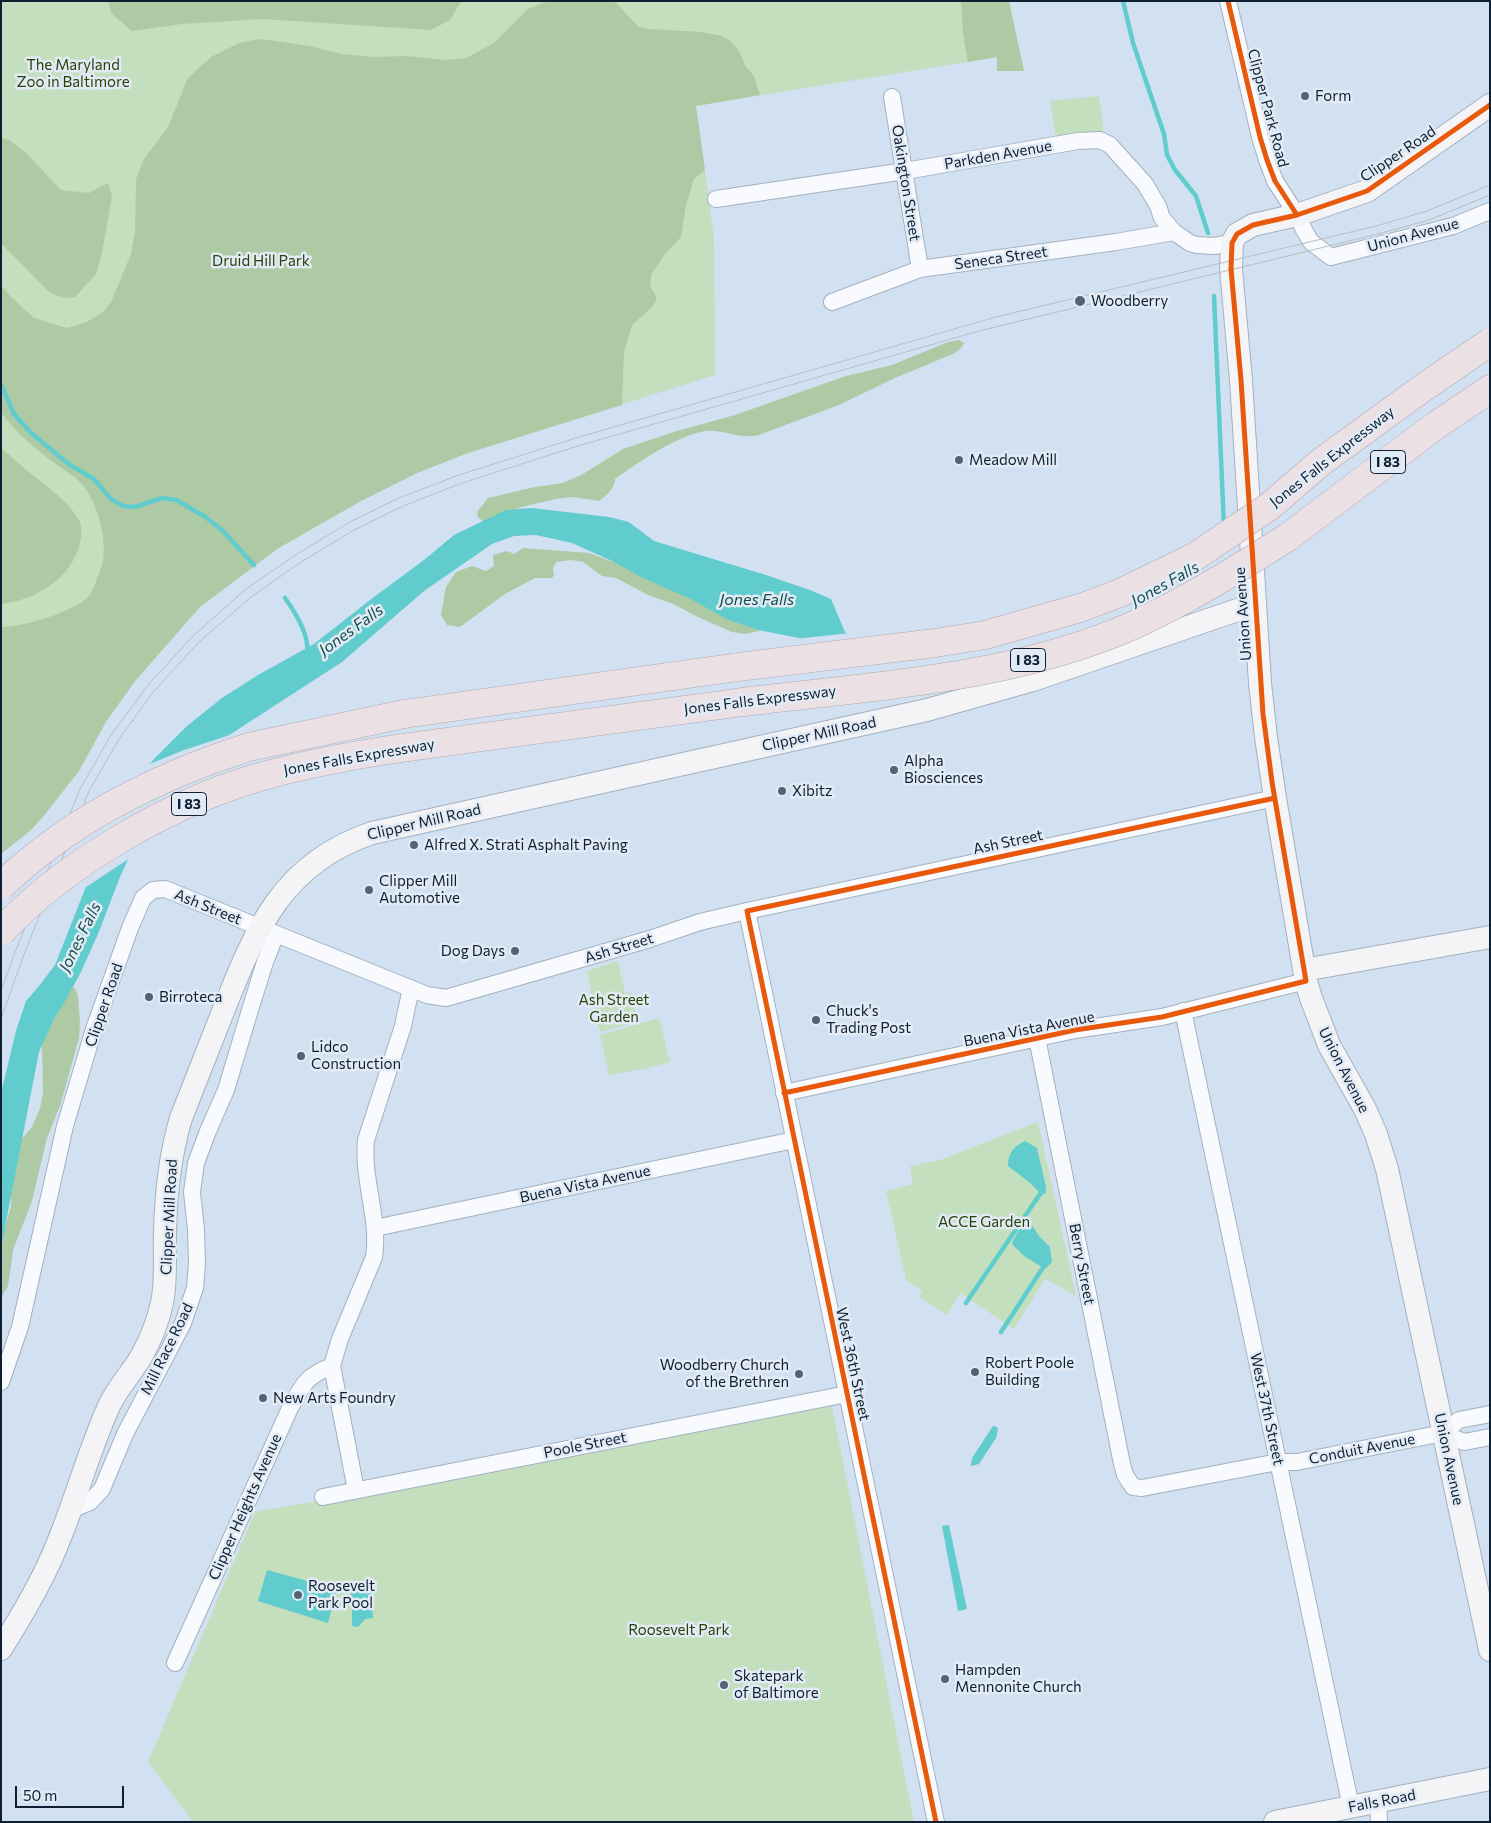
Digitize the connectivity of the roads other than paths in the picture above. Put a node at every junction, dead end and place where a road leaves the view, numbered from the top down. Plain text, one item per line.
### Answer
1 (1228, 1) edge
2 (892, 97) dead end
3 (1490, 105) edge
4 (905, 171) junction
5 (716, 199) dead end
6 (1490, 211) edge
7 (1297, 215) junction
8 (1174, 232) junction
9 (1217, 245) junction
10 (920, 269) junction
11 (832, 302) dead end
12 (1490, 342) edge
13 (1490, 389) edge
14 (1255, 604) junction
15 (1275, 798) junction
16 (1, 886) edge
17 (153, 890) joint
18 (747, 911) junction
19 (268, 931) junction
20 (1, 932) edge
21 (1490, 937) edge
22 (1305, 975) junction
23 (411, 988) junction
24 (1183, 1012) junction
25 (1038, 1038) junction
26 (784, 1093) junction
27 (794, 1140) junction
28 (375, 1228) junction
29 (332, 1366) junction
30 (1, 1382) edge
31 (847, 1394) junction
32 (1490, 1414) edge
33 (1443, 1433) junction
34 (1490, 1437) edge
35 (1278, 1462) junction
36 (1133, 1487) joint
37 (356, 1490) junction
38 (323, 1497) dead end
39 (69, 1511) junction
40 (1, 1648) edge
41 (1490, 1650) edge
42 (175, 1663) dead end
43 (1490, 1780) edge
44 (1351, 1807) junction
45 (1379, 1812) edge
46 (936, 1822) edge
47 (1275, 1822) edge

1 - 7 street, Clipper Park Road
2 - 4 street, Oakington Street
3 - 7 street, Clipper Road
4 - 5 street, Parkden Avenue
4 - 8 street, Parkden Avenue
4 - 10 street, Oakington Street
6 - 7 street, Union Avenue
7 - 9 street, Clipper Road
8 - 9 street, Parkden Avenue
8 - 10 street, Seneca Street
9 - 14 street, Union Avenue, bridge
10 - 11 street, Seneca Street
12 - 16 highway, Jones Falls Expressway / I 83, bridge
13 - 20 highway, Jones Falls Expressway / I 83, bridge
14 - 15 street, Union Avenue
14 - 19 street, Clipper Mill Road
15 - 18 street, Ash Street
15 - 22 street, Union Avenue
17 - 19 street, Ash Street
17 - 30 street, Clipper Road
18 - 23 street, Ash Street
18 - 26 street, West 36th Street
19 - 23 street, Ash Street
19 - 39 street, Clipper Mill Road
19 - 39 street, Mill Race Road
21 - 22 street, Buena Vista Avenue
22 - 24 street, Buena Vista Avenue
22 - 33 street, Union Avenue
23 - 28 street
24 - 25 street, Buena Vista Avenue
24 - 35 street, West 37th Street
25 - 26 street, Buena Vista Avenue
25 - 36 street, Berry Street
26 - 27 street, West 36th Street
27 - 28 street, Buena Vista Avenue
27 - 31 street, West 36th Street
28 - 29 street
29 - 37 street
29 - 42 street, Clipper Heights Avenue
31 - 37 street, Poole Street
31 - 46 street, West 36th Street
32 - 33 street, Conduit Avenue
33 - 34 street
33 - 35 street, Conduit Avenue
33 - 41 street, Union Avenue
35 - 36 street, Conduit Avenue
35 - 44 street, West 37th Street
37 - 38 street, Poole Street
39 - 40 street, Clipper Mill Road
43 - 45 street, Falls Road
44 - 45 street, Falls Road
44 - 47 street, Falls Road

